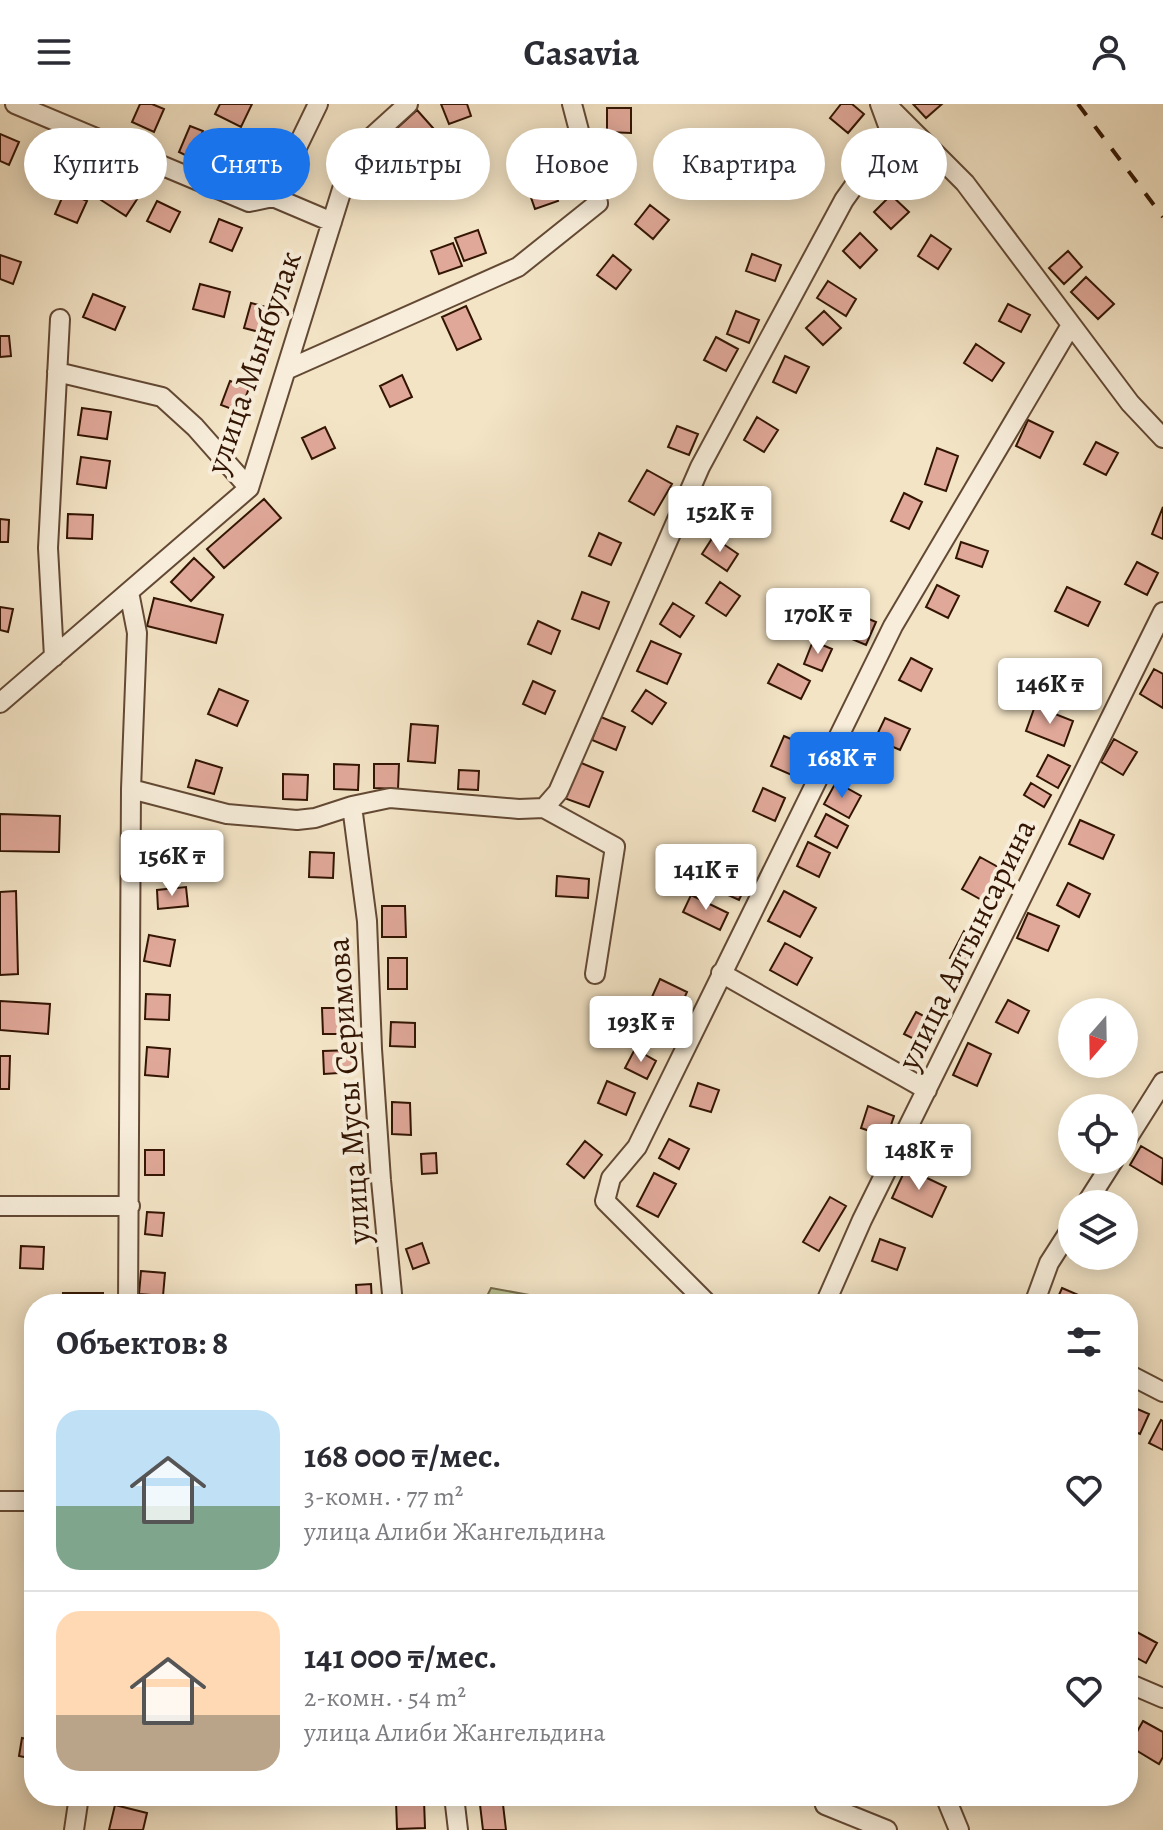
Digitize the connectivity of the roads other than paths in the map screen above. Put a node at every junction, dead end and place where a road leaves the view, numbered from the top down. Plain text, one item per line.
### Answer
1 (15, 104) edge
2 (318, 104) edge
3 (408, 104) edge
4 (572, 104) edge
5 (883, 104) edge
6 (306, 128) edge
7 (183, 174) edge
8 (280, 200) edge
9 (332, 222) junction
10 (60, 319) dead end
11 (1071, 325) junction
12 (286, 370) junction
13 (57, 372) junction
14 (1163, 438) edge
15 (249, 488) junction
16 (129, 592) junction
17 (1163, 612) edge
18 (54, 657) junction
19 (0, 703) edge
20 (131, 789) junction
21 (352, 806) junction
22 (544, 808) junction
23 (721, 973) junction
24 (595, 974) dead end
25 (1163, 1082) edge
26 (927, 1090) junction
27 (1138, 1122) edge
28 (0, 1206) edge
29 (130, 1206) junction
30 (1058, 1249) edge
31 (128, 1294) edge
32 (392, 1294) edge
33 (698, 1294) edge
34 (829, 1294) edge
35 (1038, 1294) edge
36 (1138, 1379) edge
37 (1163, 1392) edge
38 (0, 1501) edge
39 (24, 1501) edge
40 (1138, 1687) edge
41 (1163, 1698) edge
42 (78, 1806) edge
43 (455, 1806) edge
44 (827, 1806) edge
45 (949, 1806) edge
46 (74, 1830) edge
47 (458, 1830) edge
48 (887, 1830) edge
49 (959, 1830) edge

1 - 7 street
2 - 6 street
3 - 9 street, улица Мынбулак
4 - 12 street
5 - 11 street
5 - 22 street
8 - 9 street
9 - 12 street, улица Мынбулак
10 - 13 street
11 - 14 street
11 - 23 street
12 - 15 street, улица Мынбулак
13 - 15 street
13 - 18 street
15 - 16 street, улица Мынбулак
16 - 18 street, улица Мынбулак
16 - 20 street
17 - 26 street, улица Алтынсарина
18 - 19 street, улица Мынбулак
20 - 21 street
20 - 29 street
21 - 22 street
21 - 32 street, улица Мусы Серимова
22 - 24 street
23 - 26 street
23 - 33 street
25 - 27 street
26 - 34 street, улица Алтынсарина
28 - 29 street
29 - 31 street
30 - 35 street
36 - 37 street
38 - 39 street
40 - 41 street
42 - 46 street
43 - 47 street
44 - 48 street
45 - 49 street

